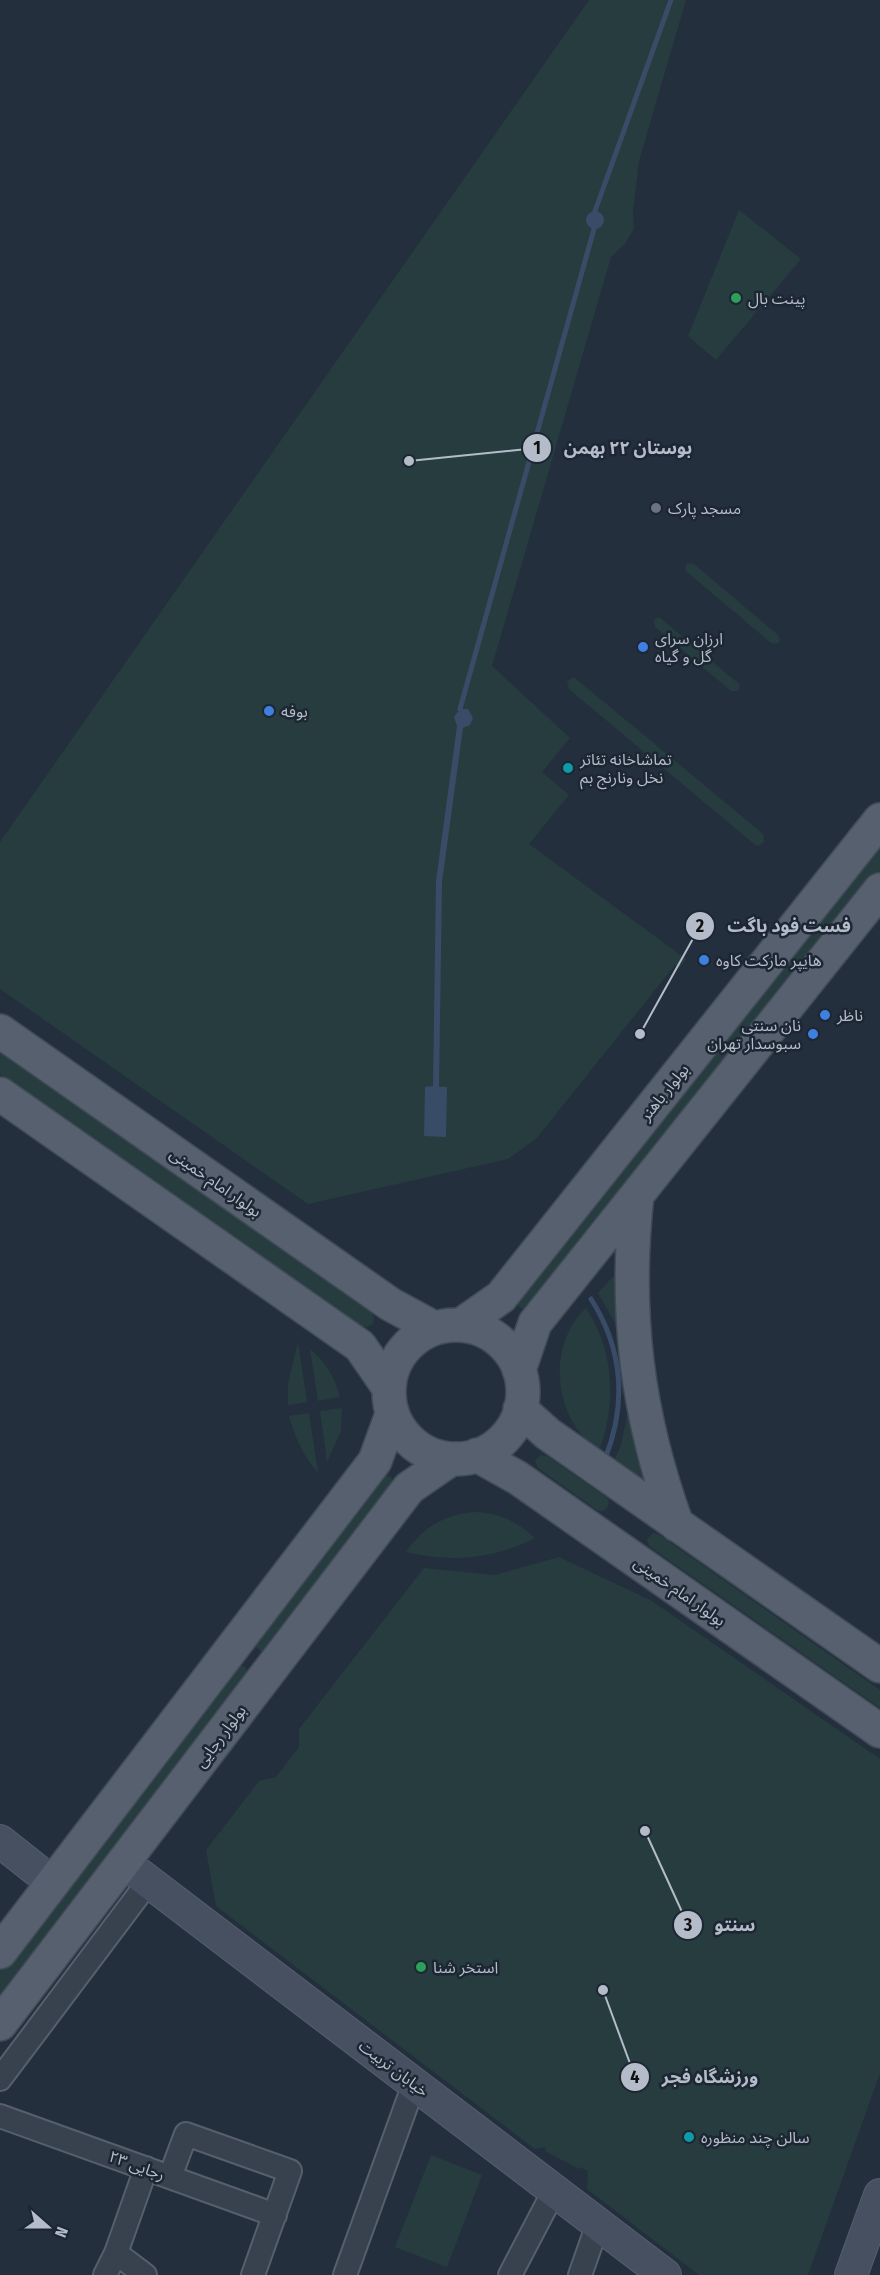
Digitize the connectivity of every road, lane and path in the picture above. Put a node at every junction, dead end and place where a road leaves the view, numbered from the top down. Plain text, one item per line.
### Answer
1 (880, 820) edge
2 (878, 897) edge
3 (0, 1031) edge
4 (0, 1094) edge
5 (637, 1195) junction
6 (381, 1298) junction
7 (447, 1327) junction
8 (354, 1342) junction
9 (519, 1370) junction
10 (391, 1401) junction
11 (520, 1409) junction
12 (464, 1457) junction
13 (643, 1500) junction
14 (677, 1525) junction
15 (613, 1544) junction
16 (223, 1662) junction
17 (880, 1666) edge
18 (257, 1688) junction
19 (880, 1731) edge
20 (0, 1841) edge
21 (136, 1871) junction
22 (53, 1883) junction
23 (0, 1953) edge
24 (0, 2024) edge
25 (0, 2079) edge
26 (414, 2084) junction
27 (0, 2116) edge
28 (146, 2168) junction
29 (170, 2177) junction
30 (554, 2191) junction
31 (880, 2195) edge
32 (275, 2215) junction
33 (598, 2224) junction
34 (116, 2253) junction
35 (105, 2275) edge
36 (145, 2275) edge
37 (253, 2275) edge
38 (345, 2275) edge
39 (510, 2275) edge
40 (580, 2275) edge
41 (665, 2275) edge
42 (851, 2275) edge

1 - 7 main road, بولوار باهنر
2 - 5 main road
3 - 6 main road, بولوار امام خمینی
4 - 8 main road
5 - 9 main road
5 - 14 main road
6 - 7 main road, بولوار امام خمینی
6 - 8 main road
7 - 9 main road
7 - 10 main road
8 - 10 main road
9 - 11 main road
10 - 12 main road
10 - 16 main road
11 - 12 main road
11 - 13 main road
12 - 15 main road, بولوار امام خمینی
12 - 18 main road, بولوار رجایی
13 - 14 main road
13 - 15 main road
14 - 17 main road
15 - 19 main road, بولوار امام خمینی
16 - 18 main road
16 - 22 main road
18 - 21 main road, بولوار رجایی
20 - 22 street
21 - 24 main road, بولوار رجایی
21 - 25 street
21 - 26 street, خیابان تربیت
22 - 23 main road
26 - 30 street, خیابان تربیت
26 - 38 street
27 - 28 street, رجایی ۲۳
28 - 29 street, رجایی ۲۳
28 - 34 street
29 - 32 street, رجایی ۲۳
29 - 32 street
30 - 33 street, خیابان تربیت
30 - 39 street
31 - 42 street
32 - 37 street
33 - 40 street
33 - 41 street, خیابان تربیت
34 - 35 street
34 - 36 street

